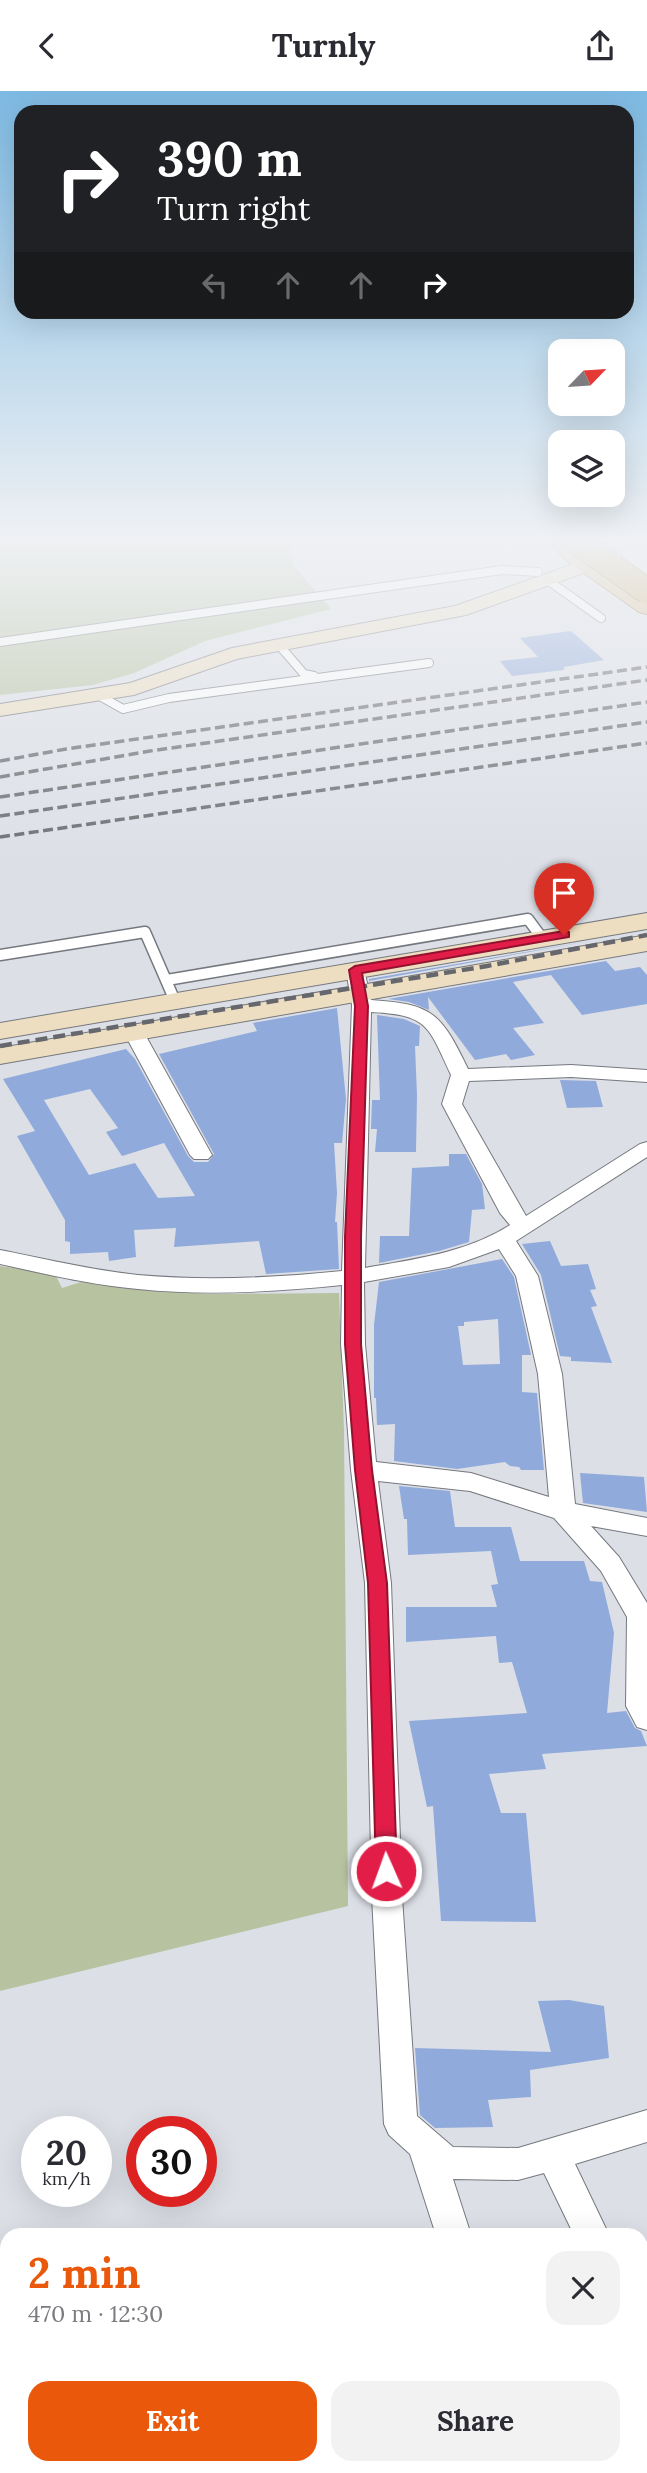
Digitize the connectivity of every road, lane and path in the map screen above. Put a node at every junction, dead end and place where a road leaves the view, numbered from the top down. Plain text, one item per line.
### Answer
1 (215, 652) edge
2 (242, 652) edge
3 (286, 652) edge
4 (429, 663) dead end
5 (342, 674) junction
6 (98, 695) junction
7 (0, 700) edge
8 (0, 710) edge
9 (647, 921) edge
10 (542, 938) junction
11 (647, 943) edge
12 (0, 955) edge
13 (359, 990) junction
14 (171, 991) junction
15 (0, 1031) edge
16 (133, 1031) junction
17 (0, 1056) edge
18 (461, 1075) junction
19 (647, 1076) edge
20 (647, 1148) edge
21 (201, 1155) dead end
22 (514, 1233) junction
23 (0, 1257) edge
24 (353, 1277) junction
25 (364, 1470) junction
26 (563, 1511) junction
27 (647, 1527) edge
28 (647, 1719) edge
29 (647, 2126) edge
30 (424, 2143) junction
31 (552, 2154) junction
32 (452, 2228) edge
33 (589, 2228) edge

1 - 7 main road
2 - 6 main road
3 - 5 lane
4 - 5 lane
5 - 6 lane
6 - 8 main road
9 - 10 main road
10 - 13 main road
10 - 14 lane
11 - 13 main road
12 - 14 lane
13 - 14 main road
13 - 16 main road
13 - 18 street
13 - 24 street
14 - 15 main road
16 - 17 main road
16 - 21 street
18 - 19 street
18 - 22 street
20 - 22 street
22 - 24 street
22 - 26 street
23 - 24 street
24 - 25 street
25 - 26 street
25 - 30 street
26 - 27 street
26 - 28 street
29 - 31 street
30 - 31 street
30 - 32 street
31 - 33 street

